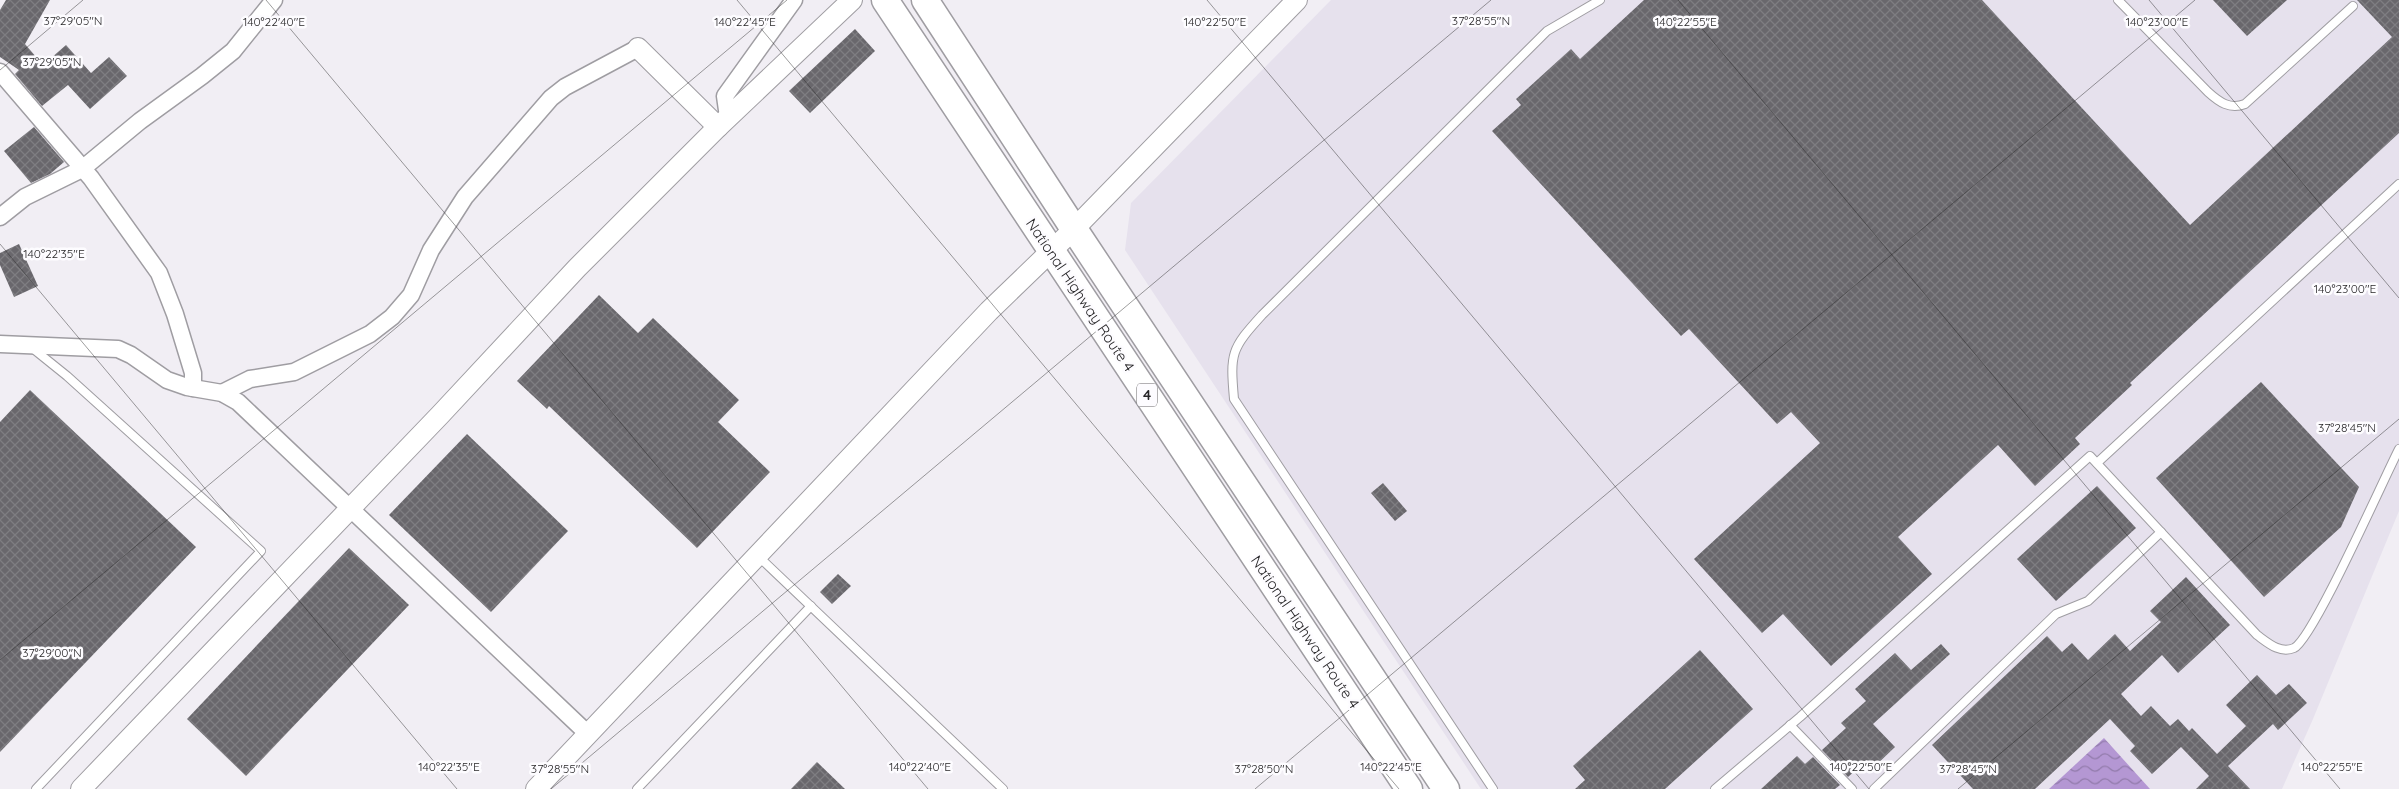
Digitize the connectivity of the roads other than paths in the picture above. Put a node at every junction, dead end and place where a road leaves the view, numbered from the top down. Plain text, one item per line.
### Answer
1 (274, 0) edge
2 (794, 0) edge
3 (852, 0) edge
4 (885, 0) edge
5 (925, 0) edge
6 (1297, 0) edge
7 (1600, 0) edge
8 (2118, 0) edge
9 (2353, 6) dead end
10 (638, 48) joint
11 (0, 72) edge
12 (723, 122) junction
13 (82, 169) junction
14 (2399, 184) edge
15 (0, 217) edge
16 (1074, 229) junction
17 (1051, 250) junction
18 (0, 344) edge
19 (28, 345) junction
20 (193, 388) junction
21 (222, 393) junction
22 (2399, 449) edge
23 (2096, 463) junction
24 (350, 507) junction
25 (2161, 532) junction
26 (756, 555) junction
27 (811, 606) junction
28 (1790, 725) junction
29 (588, 734) junction
30 (36, 789) edge
31 (81, 789) edge
32 (536, 789) edge
33 (637, 789) edge
34 (1004, 789) edge
35 (1409, 789) edge
36 (1446, 789) edge
37 (1493, 789) edge
38 (1715, 789) edge
39 (1852, 789) edge
40 (1874, 789) edge

1 - 13 street
2 - 12 street
3 - 12 street
4 - 17 highway, National Highway Route 4 / 4
5 - 16 highway, National Highway Route 4 / 4
6 - 16 street
7 - 37 lane
8 - 9 lane
10 - 12 street
10 - 21 street
11 - 13 street
12 - 24 street
13 - 15 street
13 - 20 street
14 - 23 lane
16 - 17 street
16 - 36 highway, National Highway Route 4 / 4
17 - 26 street
17 - 35 highway, National Highway Route 4 / 4
18 - 19 street
19 - 20 street
19 - 30 lane
20 - 21 street
21 - 24 street
22 - 25 lane
23 - 25 lane
23 - 28 lane
24 - 29 street
24 - 31 street
25 - 40 lane
26 - 27 lane
26 - 29 street
27 - 33 lane
27 - 34 lane
28 - 38 lane
28 - 39 lane
29 - 32 street

